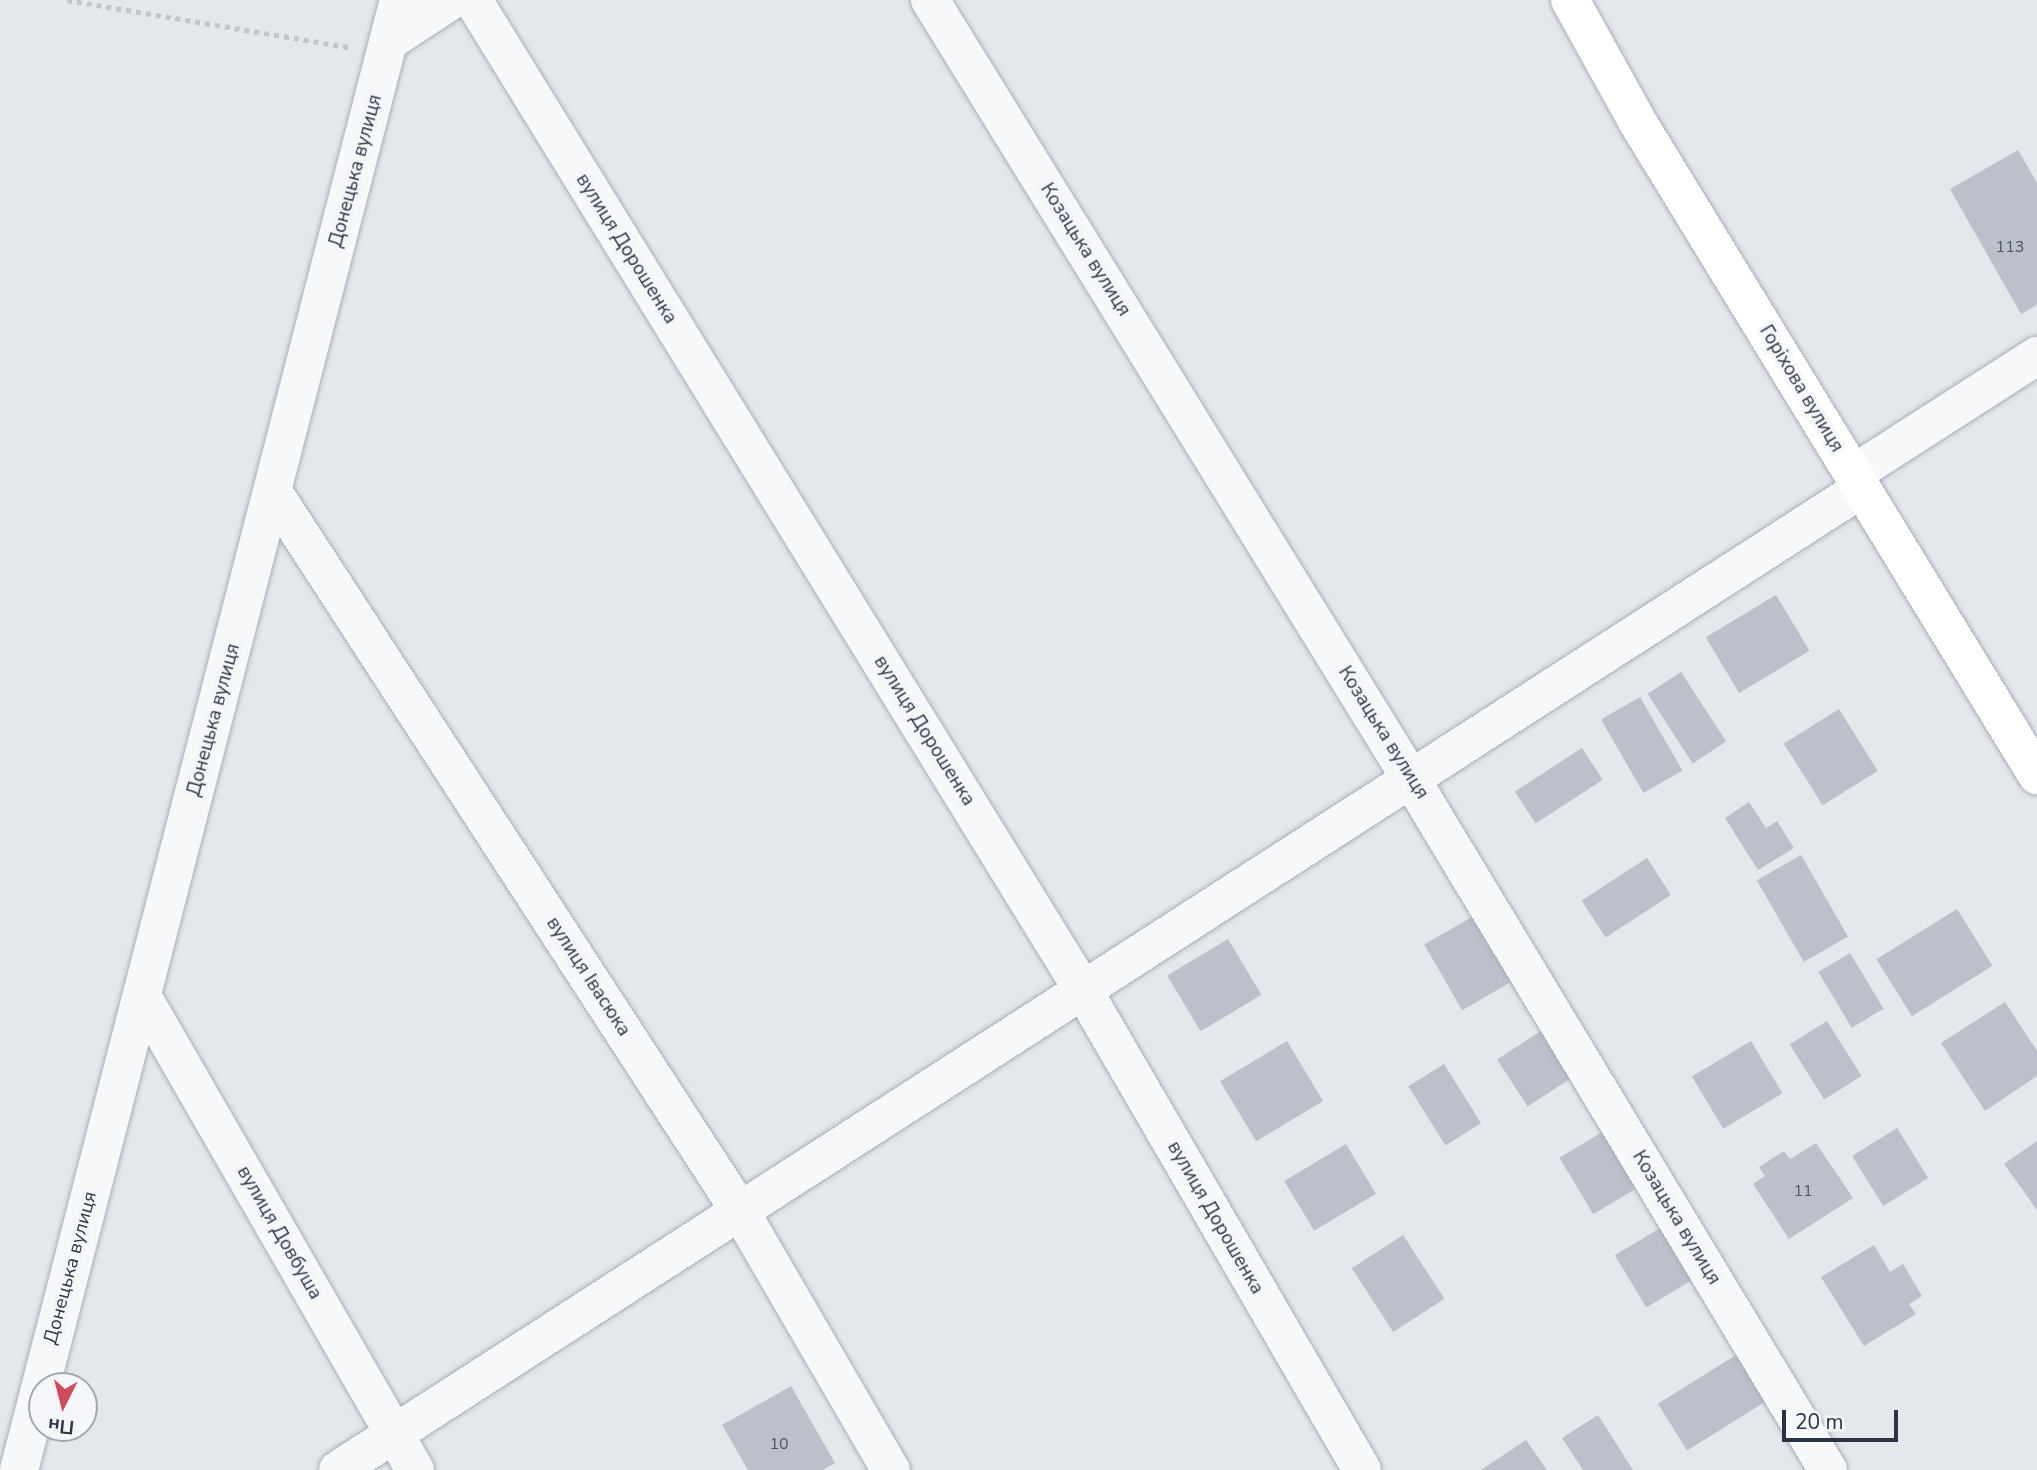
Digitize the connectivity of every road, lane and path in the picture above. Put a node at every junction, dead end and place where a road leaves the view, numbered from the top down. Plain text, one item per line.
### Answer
1 (66, 0) edge
2 (399, 0) edge
3 (452, 0) edge
4 (473, 0) edge
5 (930, 0) edge
6 (1570, 0) edge
7 (389, 47) junction
8 (2037, 356) edge
9 (1857, 481) junction
10 (273, 492) junction
11 (2037, 775) edge
12 (1411, 779) junction
13 (1083, 990) junction
14 (142, 996) junction
15 (740, 1211) junction
16 (395, 1434) junction
17 (19, 1470) edge
18 (338, 1470) edge
19 (415, 1470) edge
20 (891, 1470) edge
21 (1362, 1470) edge
22 (1828, 1470) edge

1 - 7 path
2 - 7 street, Донецька вулиця
3 - 7 street
4 - 13 street, вулиця Дорошенка
5 - 12 street, Козацька вулиця
6 - 9 main road, Горіхова вулиця
7 - 10 street, Донецька вулиця
8 - 9 street
9 - 11 main road, Горіхова вулиця
9 - 12 street
10 - 14 street, Донецька вулиця
10 - 15 street, вулиця Івасюка
12 - 13 street
12 - 22 street, Козацька вулиця
13 - 15 street
13 - 21 street, вулиця Дорошенка
14 - 16 street, вулиця Довбуша
14 - 17 street, Донецька вулиця
15 - 16 street
15 - 20 street, вулиця Івасюка
16 - 18 street
16 - 19 street, вулиця Довбуша

